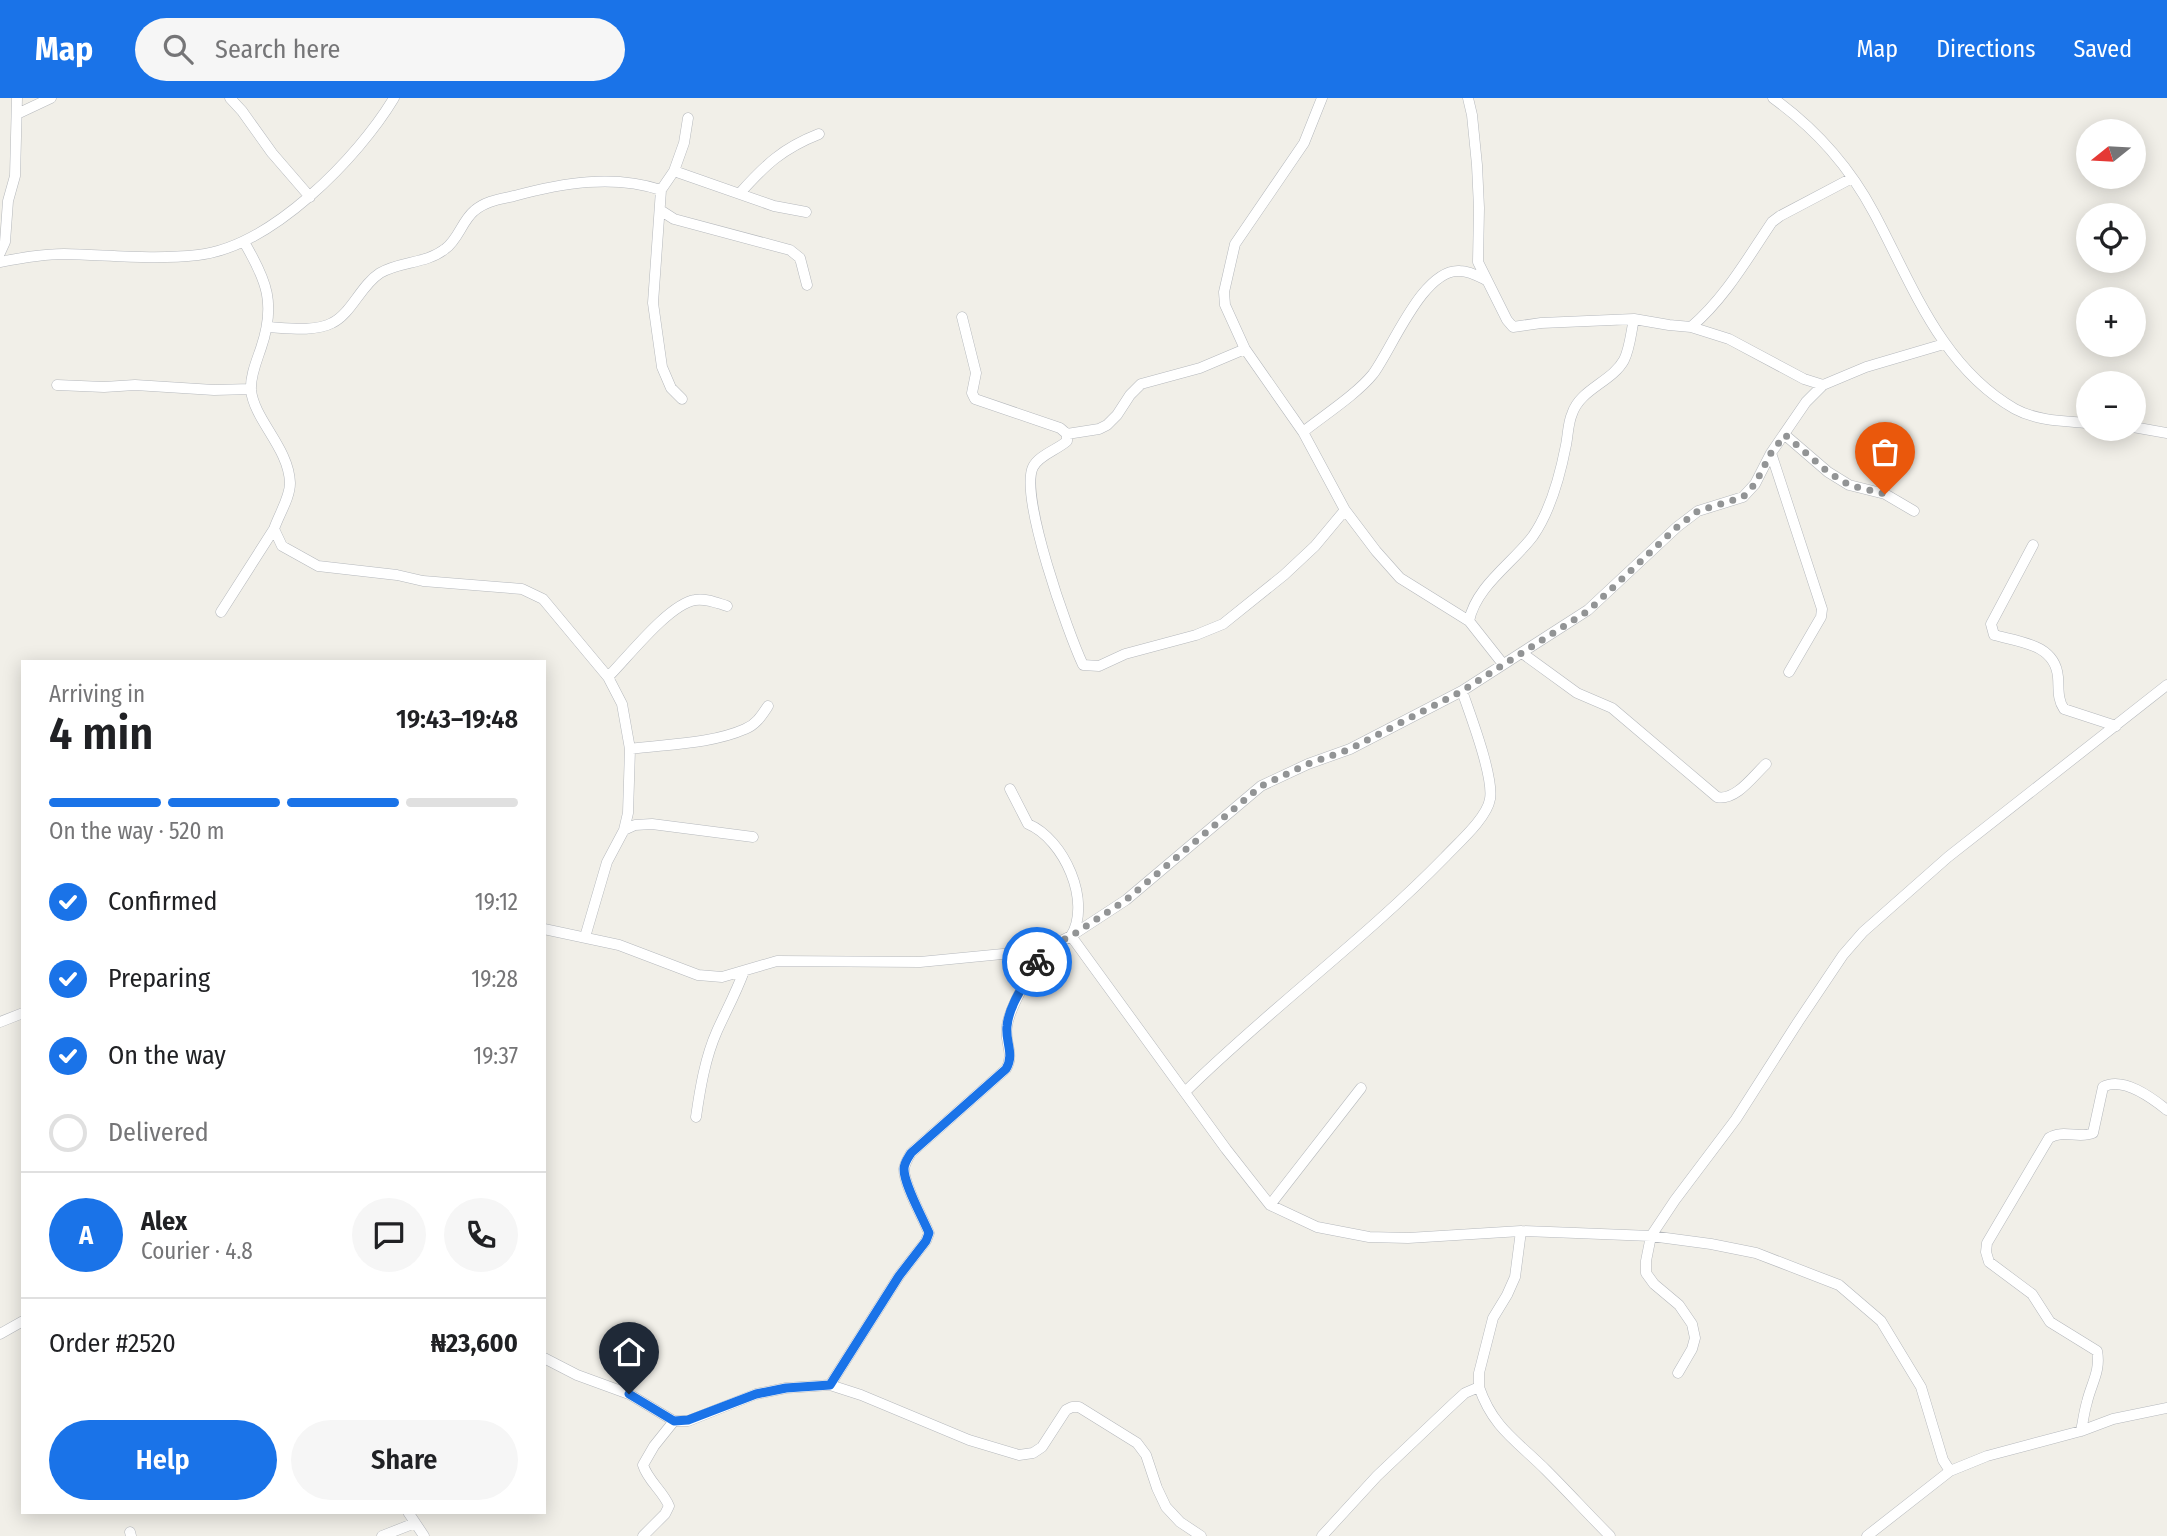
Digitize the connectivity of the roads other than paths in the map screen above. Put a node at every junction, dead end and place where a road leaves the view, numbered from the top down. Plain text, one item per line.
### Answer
1 (17, 98) edge
2 (51, 98) edge
3 (230, 98) edge
4 (394, 98) edge
5 (1322, 98) edge
6 (1468, 98) edge
7 (1773, 98) edge
8 (17, 114) junction
9 (688, 118) dead end
10 (819, 134) dead end
11 (674, 171) junction
12 (1852, 178) junction
13 (661, 190) junction
14 (740, 193) junction
15 (310, 197) junction
16 (660, 210) junction
17 (806, 212) dead end
18 (244, 242) junction
19 (0, 254) edge
20 (0, 262) edge
21 (1489, 282) junction
22 (807, 285) dead end
23 (961, 317) dead end
24 (1634, 319) junction
25 (268, 327) junction
26 (1691, 327) junction
27 (1944, 344) junction
28 (1245, 349) junction
29 (57, 385) dead end
30 (1823, 385) junction
31 (251, 389) junction
32 (682, 399) dead end
33 (2076, 422) edge
34 (2146, 428) edge
35 (1303, 432) junction
36 (2167, 433) edge
37 (1067, 434) junction
38 (1785, 435) junction
39 (1771, 453) junction
40 (1345, 510) junction
41 (1914, 511) dead end
42 (274, 529) junction
43 (2033, 545) dead end
44 (727, 606) dead end
45 (221, 612) dead end
46 (1469, 621) junction
47 (1522, 653) junction
48 (1503, 664) junction
49 (1789, 672) dead end
50 (608, 677) junction
51 (2167, 685) edge
52 (1462, 691) junction
53 (768, 706) dead end
54 (2116, 726) junction
55 (630, 749) junction
56 (1766, 764) dead end
57 (1010, 789) dead end
58 (624, 830) junction
59 (753, 837) dead end
60 (546, 929) edge
61 (1071, 936) junction
62 (585, 937) junction
63 (1043, 950) junction
64 (744, 971) junction
65 (21, 1014) edge
66 (0, 1022) edge
67 (1361, 1088) dead end
68 (1185, 1092) junction
69 (2167, 1111) edge
70 (696, 1117) dead end
71 (1270, 1205) junction
72 (1521, 1231) junction
73 (1651, 1236) junction
74 (21, 1322) edge
75 (0, 1334) edge
76 (546, 1359) edge
77 (1678, 1373) dead end
78 (830, 1385) junction
79 (1479, 1387) junction
80 (2167, 1408) edge
81 (674, 1421) junction
82 (2081, 1431) junction
83 (1950, 1471) junction
84 (409, 1514) edge
85 (415, 1523) junction
86 (1874, 1534) edge
87 (382, 1536) edge
88 (424, 1536) edge
89 (643, 1536) edge
90 (1200, 1536) edge
91 (1322, 1536) edge
92 (1610, 1536) edge

1 - 8 street
2 - 8 street
3 - 15 street
4 - 15 street
5 - 28 street
6 - 21 street
7 - 12 street
8 - 19 street
9 - 11 street
10 - 14 street
11 - 13 street
11 - 14 street
12 - 26 street
12 - 27 street
13 - 16 street
13 - 25 street
14 - 17 street
15 - 18 street
16 - 22 street
16 - 32 street
18 - 20 street
18 - 25 street
21 - 24 street
21 - 35 street
23 - 37 street
24 - 26 street
24 - 46 street
25 - 31 street
26 - 30 street
27 - 30 street
27 - 33 street
28 - 35 street
28 - 37 street
29 - 31 street
30 - 38 street
31 - 42 street
34 - 36 street
35 - 40 street
37 - 40 street
38 - 39 street
38 - 41 street
39 - 47 street
39 - 49 street
40 - 46 street
42 - 45 street
42 - 50 street
43 - 54 street
44 - 50 street
46 - 48 street
47 - 48 street
47 - 56 street
48 - 52 street
50 - 55 street
51 - 54 street
52 - 61 street
52 - 68 street
53 - 55 street
54 - 73 street
55 - 58 street
57 - 61 street
58 - 59 street
58 - 62 street
60 - 62 street
61 - 63 street
61 - 68 street
62 - 64 street
63 - 64 street
63 - 78 street
64 - 70 street
65 - 66 street
67 - 71 street
68 - 71 street
69 - 82 street
71 - 72 street
72 - 73 street
72 - 79 street
73 - 77 street
73 - 83 street
74 - 75 street
76 - 81 street
78 - 81 street
78 - 90 street
79 - 91 street
79 - 92 street
80 - 82 street
81 - 89 street
82 - 83 street
83 - 86 street
84 - 85 street
85 - 87 street
85 - 88 street

